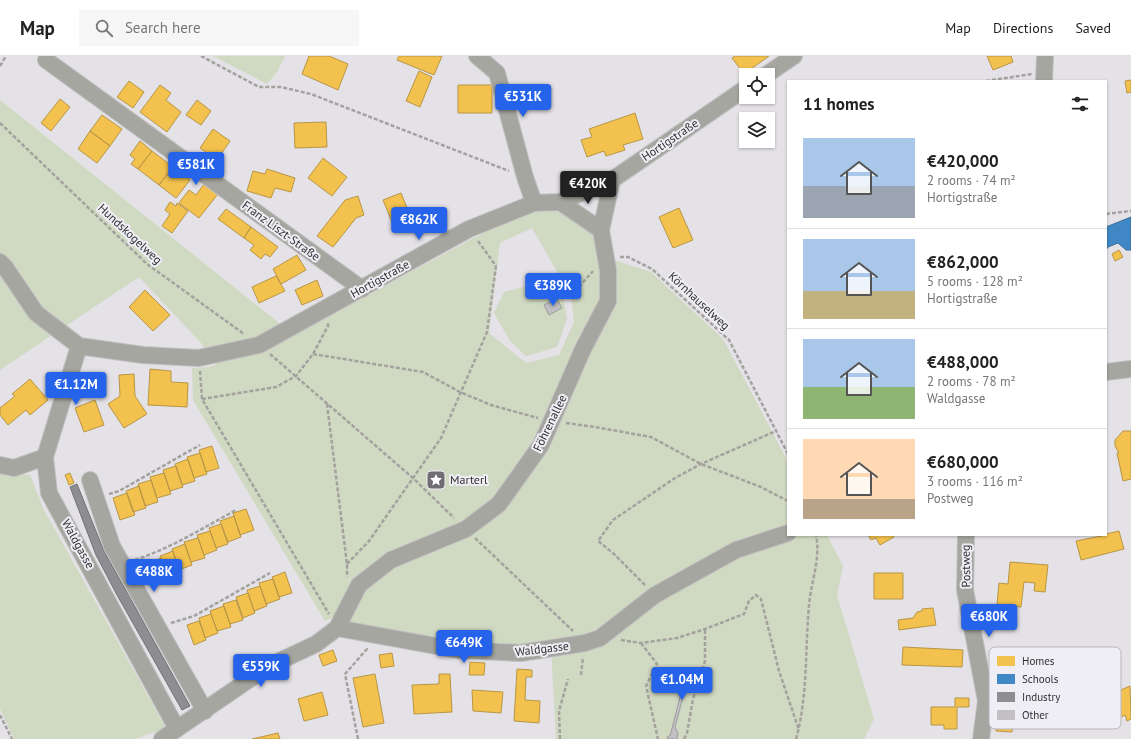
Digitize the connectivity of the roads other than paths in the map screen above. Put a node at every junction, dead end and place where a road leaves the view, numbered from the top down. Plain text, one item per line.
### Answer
1 (477, 56) edge
2 (794, 56) edge
3 (1045, 56) edge
4 (46, 60) dead end
5 (775, 69) edge
6 (1044, 77) edge
7 (739, 93) edge
8 (612, 180) junction
9 (560, 202) junction
10 (534, 203) junction
11 (601, 230) junction
12 (0, 262) edge
13 (362, 289) junction
14 (79, 346) junction
15 (1131, 369) edge
16 (1107, 372) edge
17 (45, 458) junction
18 (0, 465) edge
19 (90, 480) dead end
20 (787, 534) edge
21 (966, 536) edge
22 (337, 628) junction
23 (205, 711) junction
24 (178, 729) junction
25 (162, 739) edge
26 (981, 739) edge

1 - 10 street
2 - 5 street
3 - 6 street
4 - 13 street, Franz Liszt-Straße
7 - 8 street, Hortigstraße
8 - 9 street, Hortigstraße
8 - 11 street, Föhrenallee
9 - 10 street, Hortigstraße
9 - 11 street
10 - 13 street, Hortigstraße
11 - 22 street, Föhrenallee
12 - 14 street
13 - 14 street, Hortigstraße
14 - 17 street, Waldgasse
15 - 16 street
17 - 18 street
17 - 24 street, Waldgasse
19 - 23 street
20 - 22 street, Waldgasse
21 - 26 street, Postweg
22 - 23 street
23 - 24 street
24 - 25 street

